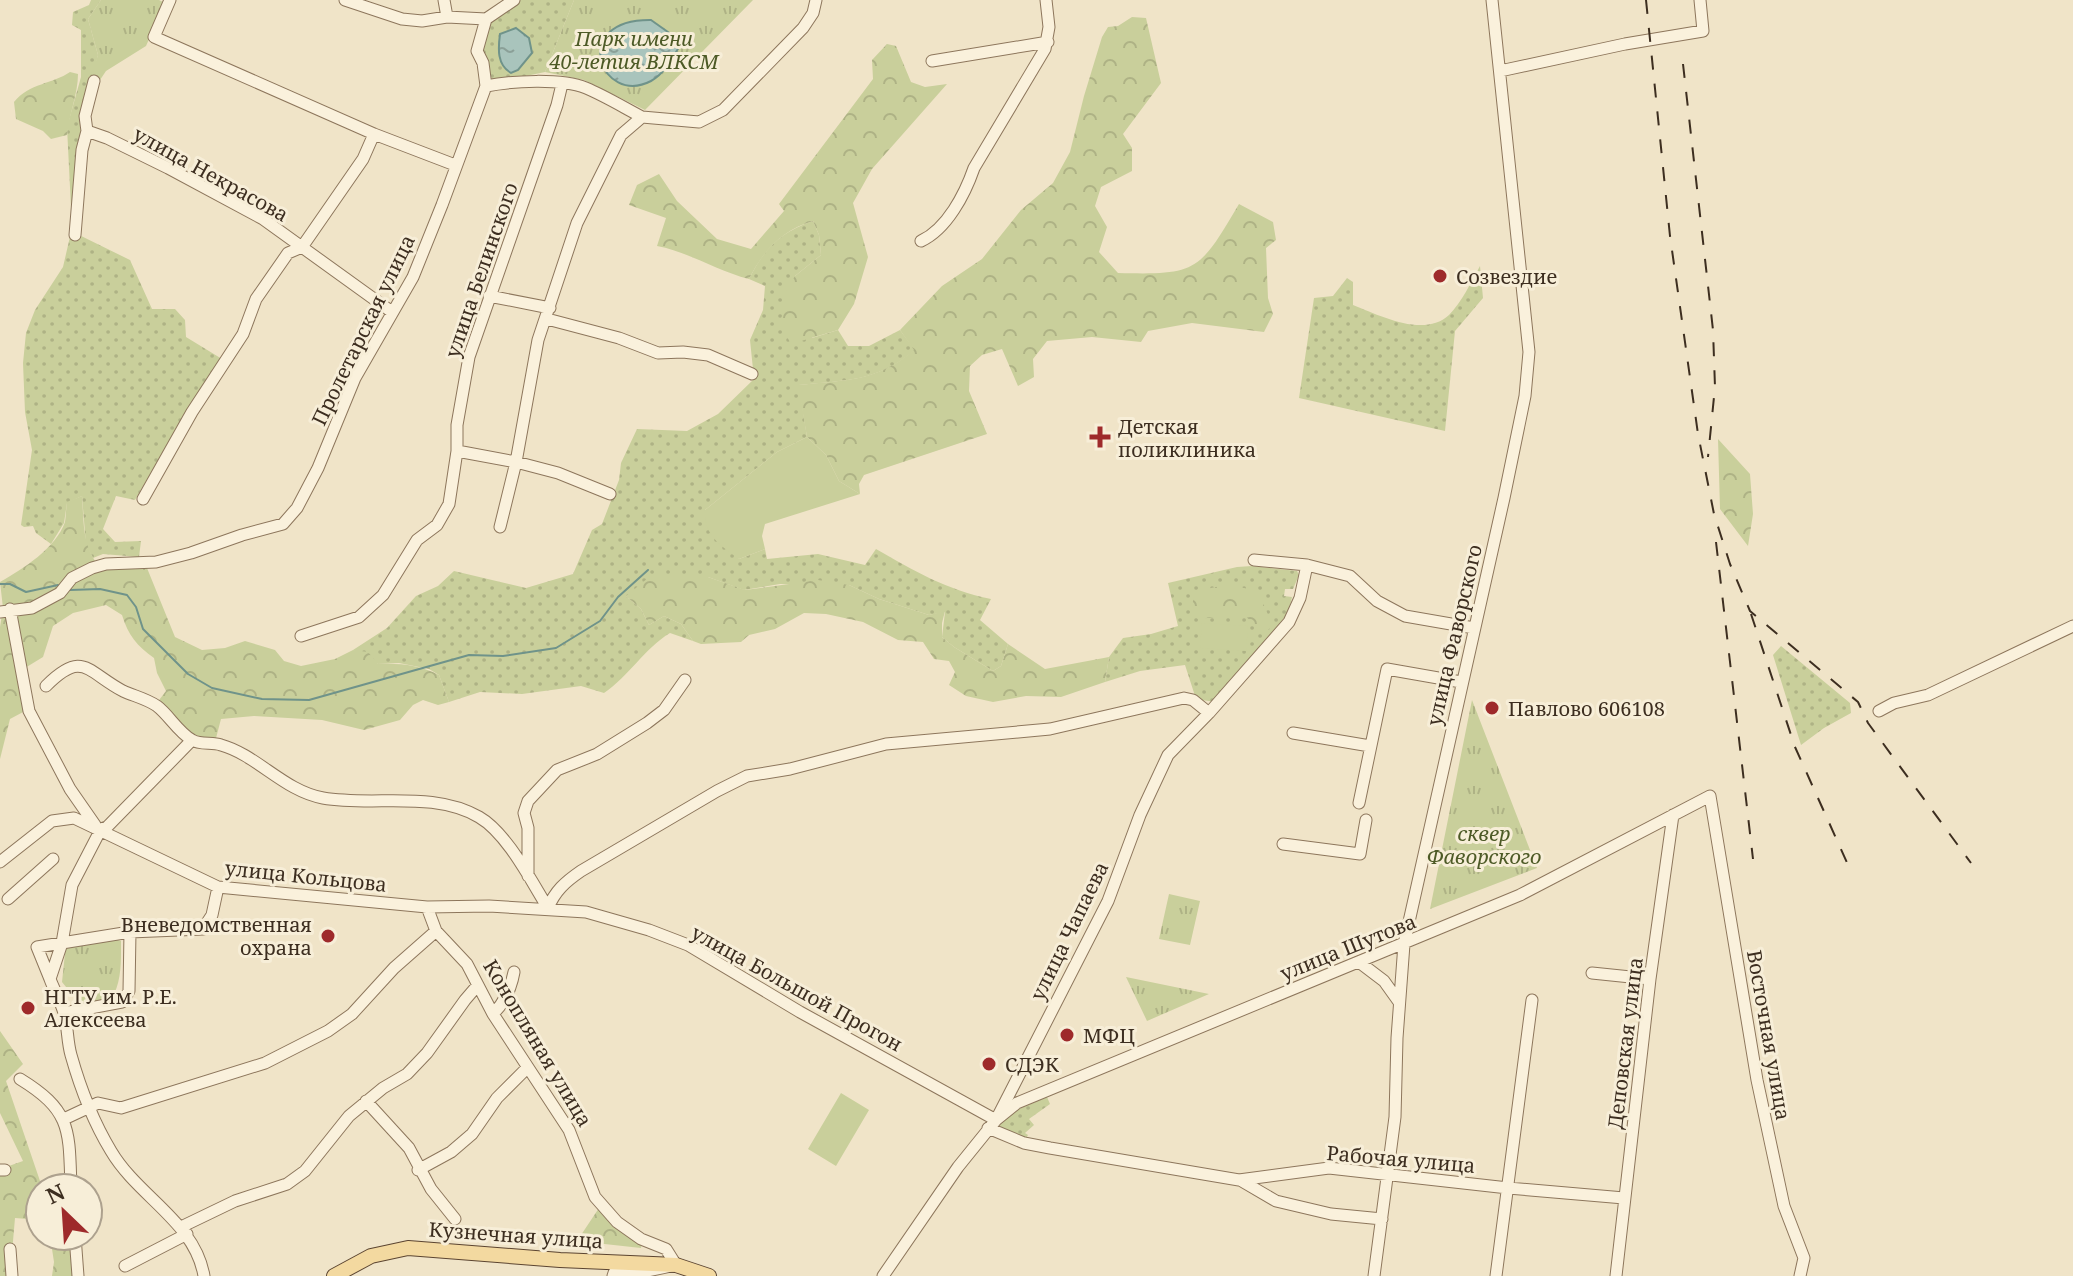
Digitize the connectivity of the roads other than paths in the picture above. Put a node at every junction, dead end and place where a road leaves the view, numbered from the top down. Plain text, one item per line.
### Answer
1 (170, 0) edge
2 (345, 0) edge
3 (444, 0) edge
4 (514, 0) edge
5 (816, 0) edge
6 (1046, 0) edge
7 (1492, 0) edge
8 (1700, 0) edge
9 (447, 17) junction
10 (486, 19) junction
11 (1048, 42) junction
12 (932, 61) dead end
13 (1500, 71) junction
14 (94, 81) dead end
15 (562, 84) junction
16 (486, 86) junction
17 (642, 117) junction
18 (87, 131) junction
19 (374, 134) junction
20 (455, 165) junction
21 (75, 235) dead end
22 (921, 241) dead end
23 (302, 247) junction
24 (489, 296) junction
25 (392, 312) junction
26 (549, 314) junction
27 (752, 374) dead end
28 (457, 451) junction
29 (516, 462) junction
30 (610, 494) dead end
31 (143, 499) dead end
32 (500, 527) dead end
33 (1254, 560) dead end
34 (1307, 565) junction
35 (5, 611) edge
36 (2073, 626) edge
37 (1474, 628) junction
38 (301, 636) dead end
39 (685, 680) dead end
40 (1461, 682) junction
41 (46, 686) dead end
42 (1879, 711) dead end
43 (1209, 713) junction
44 (1293, 733) dead end
45 (192, 740) junction
46 (1370, 746) junction
47 (1710, 796) joint
48 (1359, 803) dead end
49 (1673, 815) junction
50 (1366, 820) dead end
51 (99, 828) junction
52 (1283, 844) dead end
53 (53, 859) dead end
54 (0, 862) edge
55 (528, 876) junction
56 (218, 887) junction
57 (8, 899) dead end
58 (427, 907) junction
59 (524, 908) joint
60 (548, 908) junction
61 (436, 931) junction
62 (130, 932) junction
63 (62, 943) junction
64 (1404, 944) junction
65 (1359, 962) junction
66 (514, 972) dead end
67 (1592, 973) dead end
68 (50, 979) junction
69 (1650, 979) junction
70 (477, 986) junction
71 (1532, 1000) dead end
72 (1399, 1002) junction
73 (64, 1013) junction
74 (493, 1014) junction
75 (527, 1068) junction
76 (20, 1079) dead end
77 (366, 1101) junction
78 (90, 1105) junction
79 (64, 1119) junction
80 (992, 1124) junction
81 (418, 1170) junction
82 (69, 1172) edge
83 (1388, 1173) junction
84 (1239, 1180) junction
85 (1508, 1188) junction
86 (1624, 1198) junction
87 (455, 1219) dead end
88 (1382, 1219) junction
89 (184, 1230) junction
90 (10, 1249) dead end
91 (76, 1252) edge
92 (676, 1265) junction
93 (125, 1266) dead end
94 (705, 1274) edge
95 (12, 1276) edge
96 (78, 1276) edge
97 (204, 1276) edge
98 (334, 1276) edge
99 (613, 1276) edge
100 (883, 1276) edge
101 (1374, 1276) edge
102 (1496, 1276) edge
103 (1616, 1276) edge
104 (1800, 1276) edge

1 - 19 street
2 - 9 street
3 - 9 street
4 - 10 street
5 - 17 street
6 - 11 street
7 - 13 street, улица Фаворского
8 - 13 street
9 - 10 street
10 - 16 street
11 - 12 street
11 - 22 street
13 - 37 street, улица Фаворского
14 - 18 street
15 - 16 street
15 - 17 street
15 - 24 street, улица Белинского
16 - 20 street, Пролетарская улица
17 - 26 street
18 - 21 street
18 - 23 street, улица Некрасова
19 - 20 street
19 - 23 street
20 - 25 street, Пролетарская улица
23 - 25 street, улица Некрасова
23 - 31 street
24 - 26 street
24 - 28 street, улица Белинского
25 - 35 street, Пролетарская улица
26 - 27 street
26 - 29 street
28 - 29 street
28 - 38 street, улица Белинского
29 - 30 street
29 - 32 street
33 - 34 street
34 - 37 street
34 - 43 street, улица Чапаева
35 - 51 street, улица Кольцова
36 - 42 street
37 - 40 street, улица Фаворского
39 - 55 street
40 - 46 street
40 - 64 street, улица Фаворского
41 - 45 street
43 - 60 street
43 - 80 street, улица Чапаева
44 - 46 street
45 - 51 street
45 - 55 street
46 - 48 street
47 - 49 street, улица Шутова
47 - 104 street, Восточная улица
49 - 64 street, улица Шутова
49 - 69 street, Деповская улица
50 - 52 street
51 - 54 street, улица Кольцова
51 - 56 street, улица Кольцова
51 - 63 street
53 - 57 street
55 - 60 street
56 - 58 street, улица Кольцова
56 - 62 street
58 - 59 street, улица Кольцова
58 - 61 street, Конопляная улица
59 - 60 street, улица Большой Прогон
60 - 80 street, улица Большой Прогон
61 - 70 street, Конопляная улица
61 - 78 street
62 - 63 street
62 - 73 street
63 - 68 street
63 - 68 street
64 - 65 street, улица Шутова
64 - 72 street, улица Фаворского
65 - 72 street
65 - 80 street, улица Шутова
66 - 74 street
67 - 69 street
68 - 73 street
69 - 86 street, Деповская улица
70 - 74 street, Конопляная улица
70 - 77 street
71 - 85 street
72 - 83 street, улица Фаворского
73 - 78 street
74 - 75 street, Конопляная улица
75 - 81 street
75 - 92 street, Конопляная улица
76 - 79 street
77 - 81 street
77 - 89 street
78 - 79 street
78 - 89 street
79 - 82 street
80 - 84 street, Рабочая улица
80 - 100 street, улица Чапаева
81 - 87 street
83 - 84 street, Рабочая улица
83 - 85 street, Рабочая улица
83 - 88 street, улица Фаворского
84 - 88 street
85 - 86 street, Рабочая улица
85 - 102 street
86 - 103 street, Деповская улица
88 - 101 street, улица Фаворского
89 - 93 street
89 - 97 street
90 - 95 street
91 - 96 street
92 - 94 main road, Кузнечная улица
92 - 98 main road, Кузнечная улица
92 - 99 street

